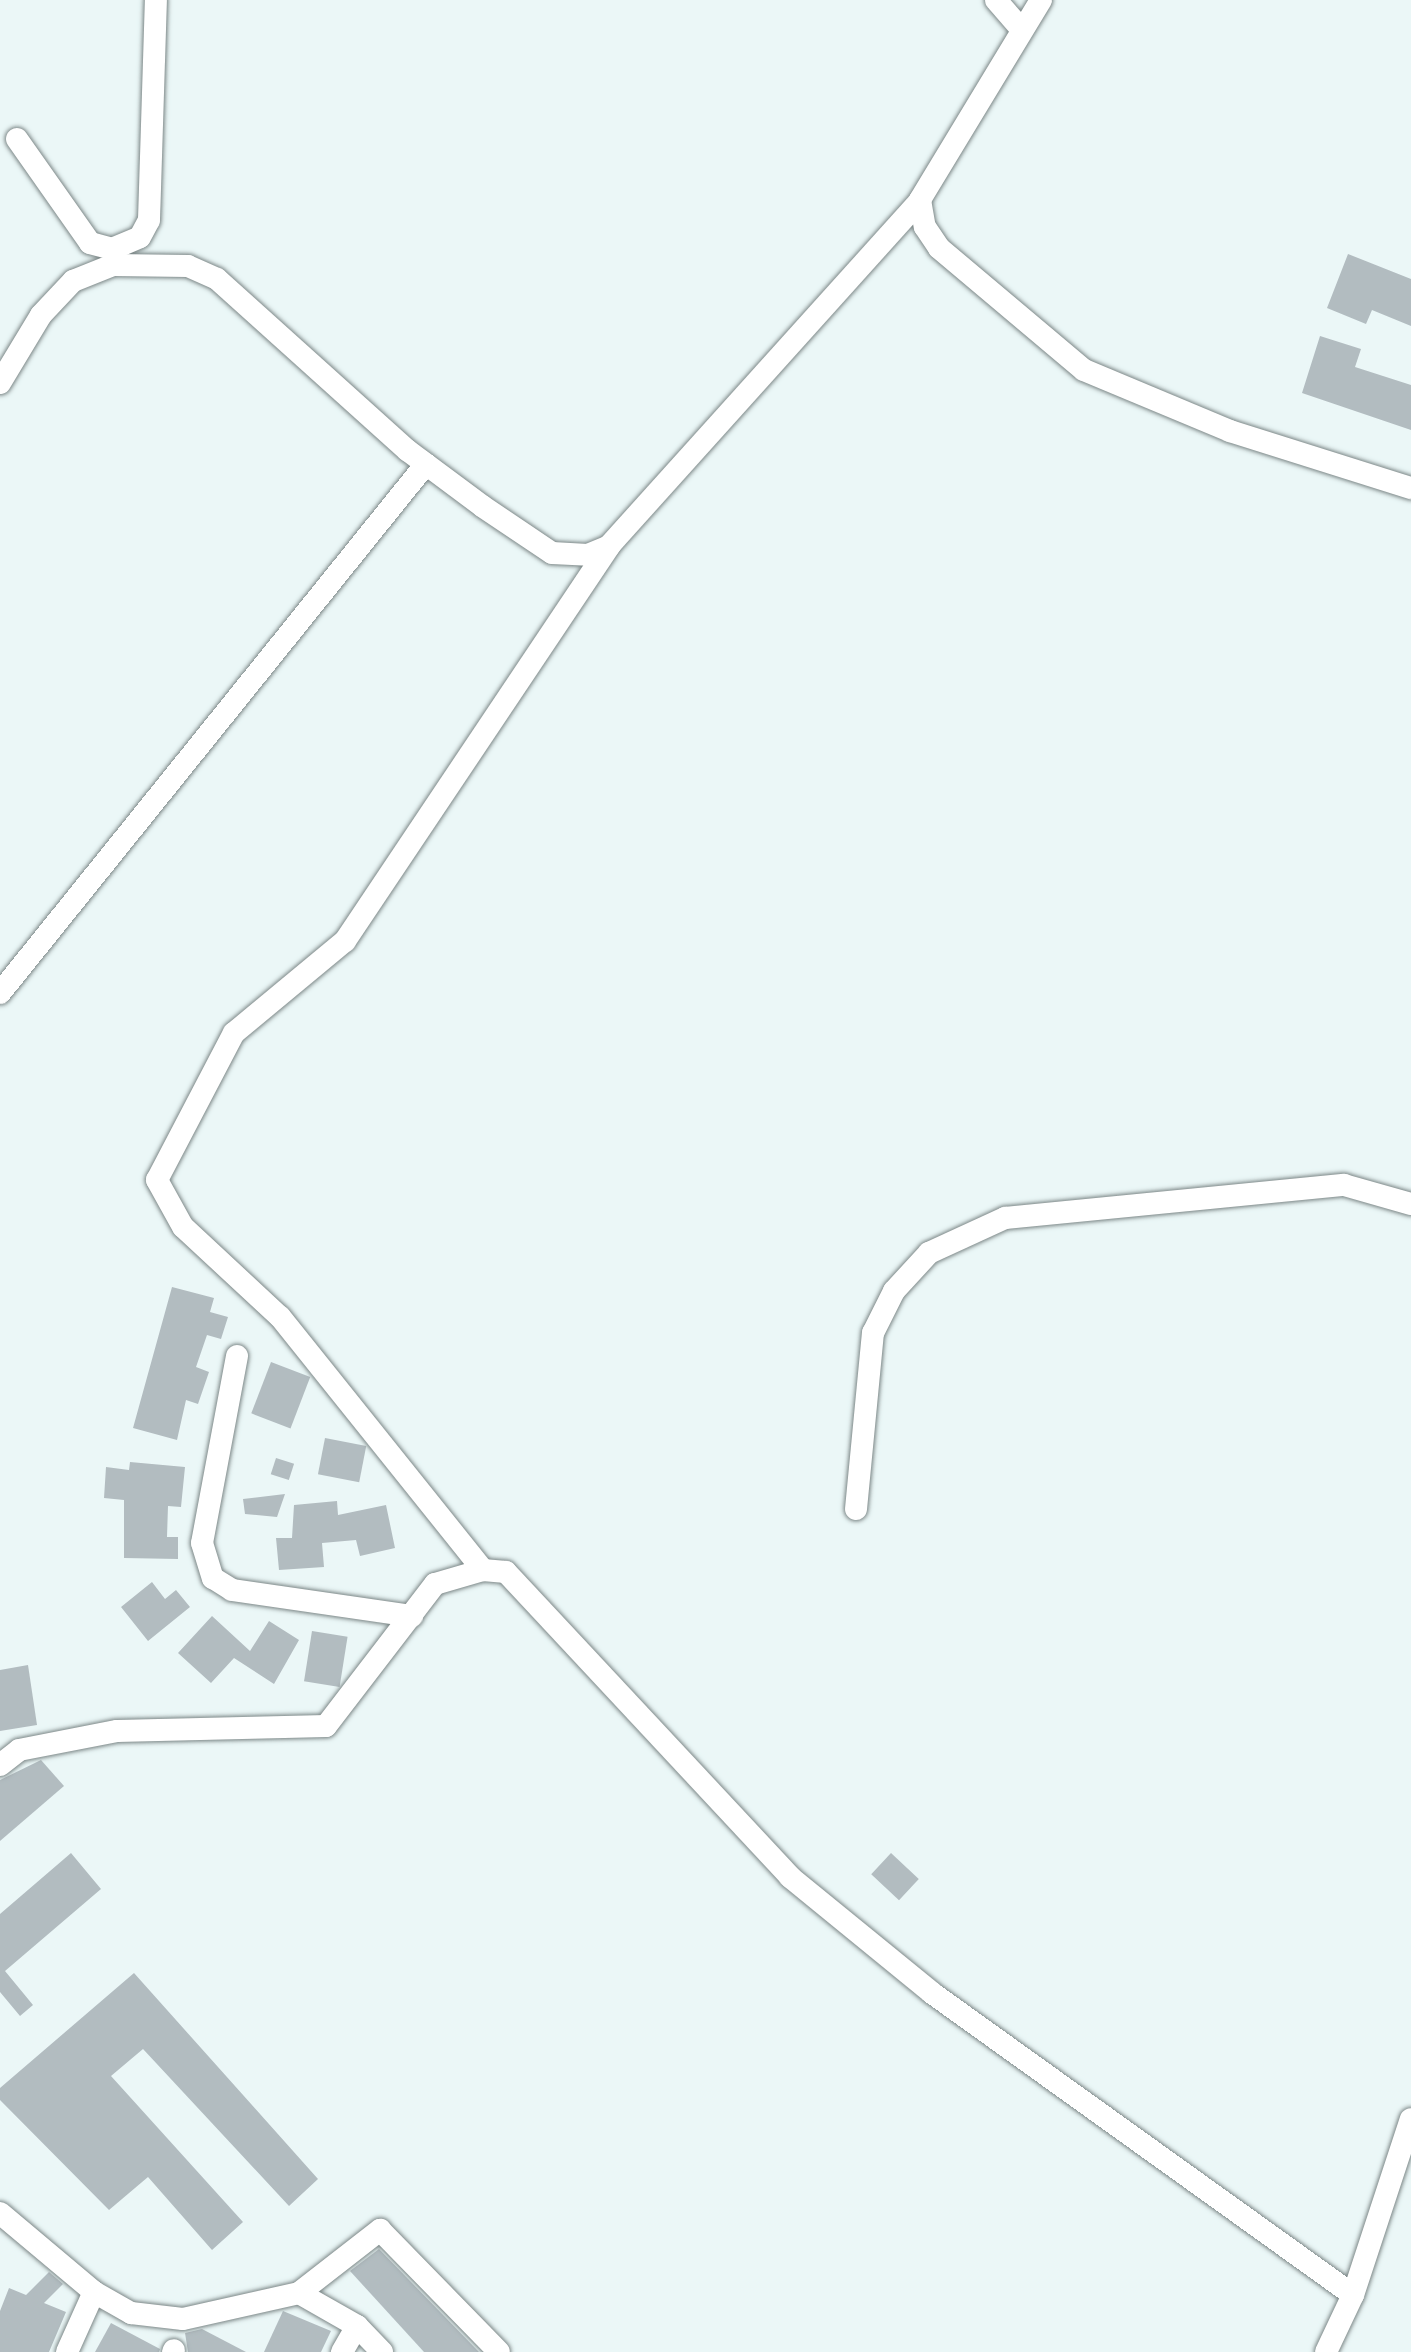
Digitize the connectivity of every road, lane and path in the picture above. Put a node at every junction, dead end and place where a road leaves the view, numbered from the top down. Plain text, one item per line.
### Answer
1 (156, 0) edge
2 (996, 0) edge
3 (1041, 0) edge
4 (1021, 29) junction
5 (17, 139) dead end
6 (920, 200) junction
7 (0, 383) edge
8 (426, 464) junction
9 (1411, 488) edge
10 (609, 546) junction
11 (0, 993) edge
12 (1411, 1204) edge
13 (237, 1356) dead end
14 (856, 1509) dead end
15 (483, 1570) junction
16 (412, 1616) junction
17 (0, 1765) edge
18 (1411, 2119) edge
19 (0, 2213) edge
20 (94, 2292) junction
21 (299, 2293) junction
22 (1353, 2295) junction
23 (357, 2326) junction
24 (67, 2352) edge
25 (342, 2352) edge
26 (382, 2352) edge
27 (499, 2352) edge
28 (1326, 2352) edge

1 - 5 street
2 - 4 street
3 - 4 street
4 - 6 street
6 - 9 street
6 - 10 street
7 - 8 street
8 - 10 street
8 - 11 street
10 - 15 street
12 - 14 street
13 - 16 street
15 - 16 street
15 - 22 street
16 - 17 street
18 - 22 street
19 - 20 street
20 - 21 street
20 - 24 street
21 - 23 street
21 - 27 street
22 - 28 street
23 - 25 street
23 - 26 street

